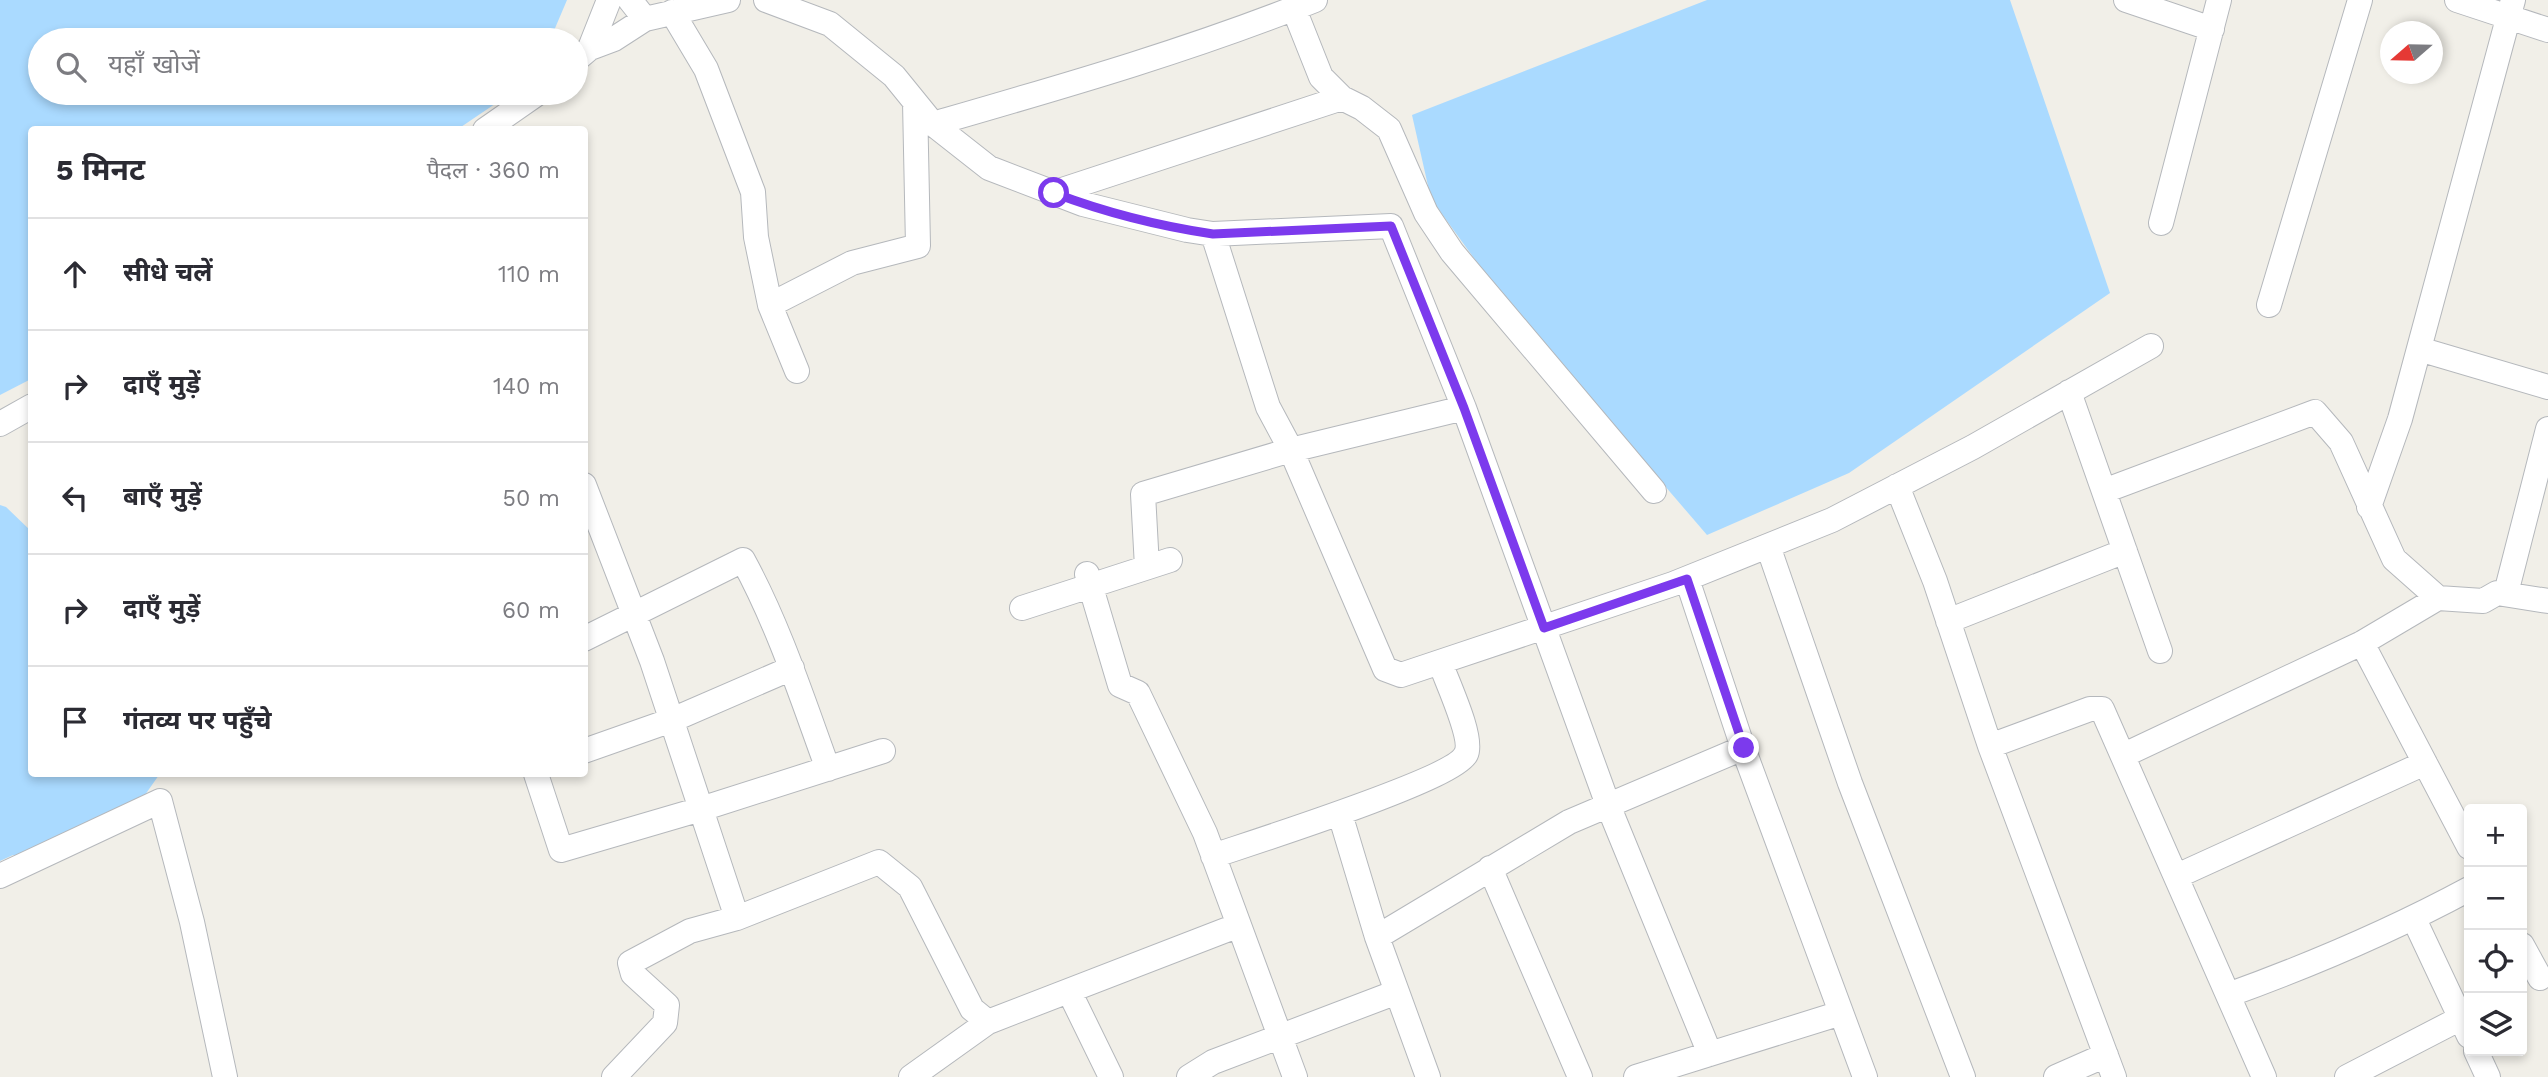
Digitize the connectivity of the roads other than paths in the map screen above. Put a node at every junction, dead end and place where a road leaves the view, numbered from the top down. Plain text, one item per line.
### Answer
1 (609, 0) edge
2 (728, 0) edge
3 (766, 0) edge
4 (2126, 0) edge
5 (2219, 0) edge
6 (2360, 0) edge
7 (2457, 0) edge
8 (1304, 4) edge
9 (2510, 8) edge
10 (637, 9) edge
11 (672, 12) junction
12 (2212, 29) junction
13 (2548, 30) edge
14 (588, 44) edge
15 (588, 52) edge
16 (1342, 98) junction
17 (915, 102) junction
18 (521, 105) edge
19 (933, 124) junction
20 (491, 126) edge
21 (1054, 193) junction
22 (2161, 223) dead end
23 (1213, 234) junction
24 (770, 305) junction
25 (2269, 305) dead end
26 (2151, 346) dead end
27 (2418, 349) junction
28 (797, 371) dead end
29 (2548, 387) edge
30 (2069, 392) junction
31 (28, 408) edge
32 (1464, 408) junction
33 (0, 424) edge
34 (2548, 429) edge
35 (1291, 450) junction
36 (1897, 486) junction
37 (1654, 491) dead end
38 (2104, 491) junction
39 (2369, 507) junction
40 (590, 515) edge
41 (1768, 546) junction
42 (2125, 551) junction
43 (1687, 579) junction
44 (1088, 581) junction
45 (2506, 593) junction
46 (2438, 598) junction
47 (2548, 601) edge
48 (1022, 608) dead end
49 (634, 614) junction
50 (1948, 621) junction
51 (1544, 628) junction
52 (588, 637) edge
53 (2362, 643) junction
54 (2160, 651) dead end
55 (1440, 662) junction
56 (792, 668) junction
57 (672, 720) junction
58 (1990, 746) junction
59 (1744, 748) junction
60 (588, 750) edge
61 (883, 751) dead end
62 (2124, 755) junction
63 (2425, 763) junction
64 (828, 769) junction
65 (537, 777) edge
66 (1608, 806) junction
67 (701, 809) junction
68 (1340, 814) junction
69 (2464, 837) edge
70 (1213, 856) junction
71 (1490, 868) junction
72 (0, 876) edge
73 (2177, 876) junction
74 (2464, 892) edge
75 (737, 918) junction
76 (2414, 919) junction
77 (1239, 925) junction
78 (1377, 937) junction
79 (2527, 954) edge
80 (2540, 978) dead end
81 (1069, 991) junction
82 (1397, 992) junction
83 (2228, 995) junction
84 (1841, 1013) junction
85 (988, 1022) junction
86 (2464, 1025) edge
87 (2464, 1027) edge
88 (1280, 1037) junction
89 (1710, 1054) junction
90 (2478, 1056) edge
91 (2110, 1066) edge
92 (225, 1077) edge
93 (614, 1077) edge
94 (911, 1077) edge
95 (1111, 1077) edge
96 (1189, 1077) edge
97 (1295, 1077) edge
98 (1428, 1077) edge
99 (1580, 1077) edge
100 (1636, 1077) edge
101 (1865, 1077) edge
102 (1963, 1077) edge
103 (2056, 1077) edge
104 (2264, 1077) edge
105 (2347, 1077) edge
106 (2488, 1077) edge

1 - 14 street
2 - 11 street
3 - 17 street
4 - 12 street
5 - 12 street
6 - 25 street
7 - 9 street
8 - 16 street
8 - 19 street
9 - 13 street
9 - 27 street
10 - 11 street
10 - 15 street
11 - 24 street
12 - 22 street
16 - 21 street
16 - 37 street
17 - 19 street
17 - 24 street
18 - 20 street
19 - 21 street
21 - 23 street
23 - 32 street
23 - 35 street
24 - 28 street
26 - 30 street
27 - 29 street
27 - 39 street
30 - 36 street
30 - 38 street
31 - 33 street
32 - 35 street
32 - 51 street
34 - 45 street
35 - 44 street
35 - 55 street
36 - 41 street
36 - 50 street
38 - 39 street
38 - 42 street
39 - 46 street
40 - 49 street
41 - 43 street
41 - 102 street
42 - 50 street
42 - 54 street
43 - 51 street
43 - 59 street
44 - 48 street
44 - 70 street
45 - 46 street
45 - 47 street
46 - 53 street
49 - 52 street
49 - 56 street
49 - 57 street
50 - 58 street
51 - 55 street
51 - 66 street
53 - 62 street
53 - 63 street
55 - 68 street
56 - 57 street
56 - 64 street
57 - 60 street
57 - 67 street
58 - 62 street
58 - 91 street
59 - 66 street
59 - 84 street
61 - 64 street
62 - 73 street
63 - 69 street
63 - 73 street
64 - 67 street
65 - 67 street
66 - 71 street
66 - 89 street
67 - 75 street
68 - 70 street
68 - 78 street
70 - 77 street
71 - 78 street
71 - 99 street
72 - 92 street
73 - 83 street
74 - 76 street
75 - 85 street
75 - 93 street
76 - 83 street
76 - 86 street
77 - 81 street
77 - 88 street
78 - 82 street
79 - 80 street
81 - 85 street
81 - 95 street
82 - 88 street
82 - 98 street
83 - 104 street
84 - 89 street
84 - 101 street
85 - 94 street
87 - 105 street
88 - 96 street
88 - 97 street
89 - 100 street
90 - 106 street
91 - 103 street

